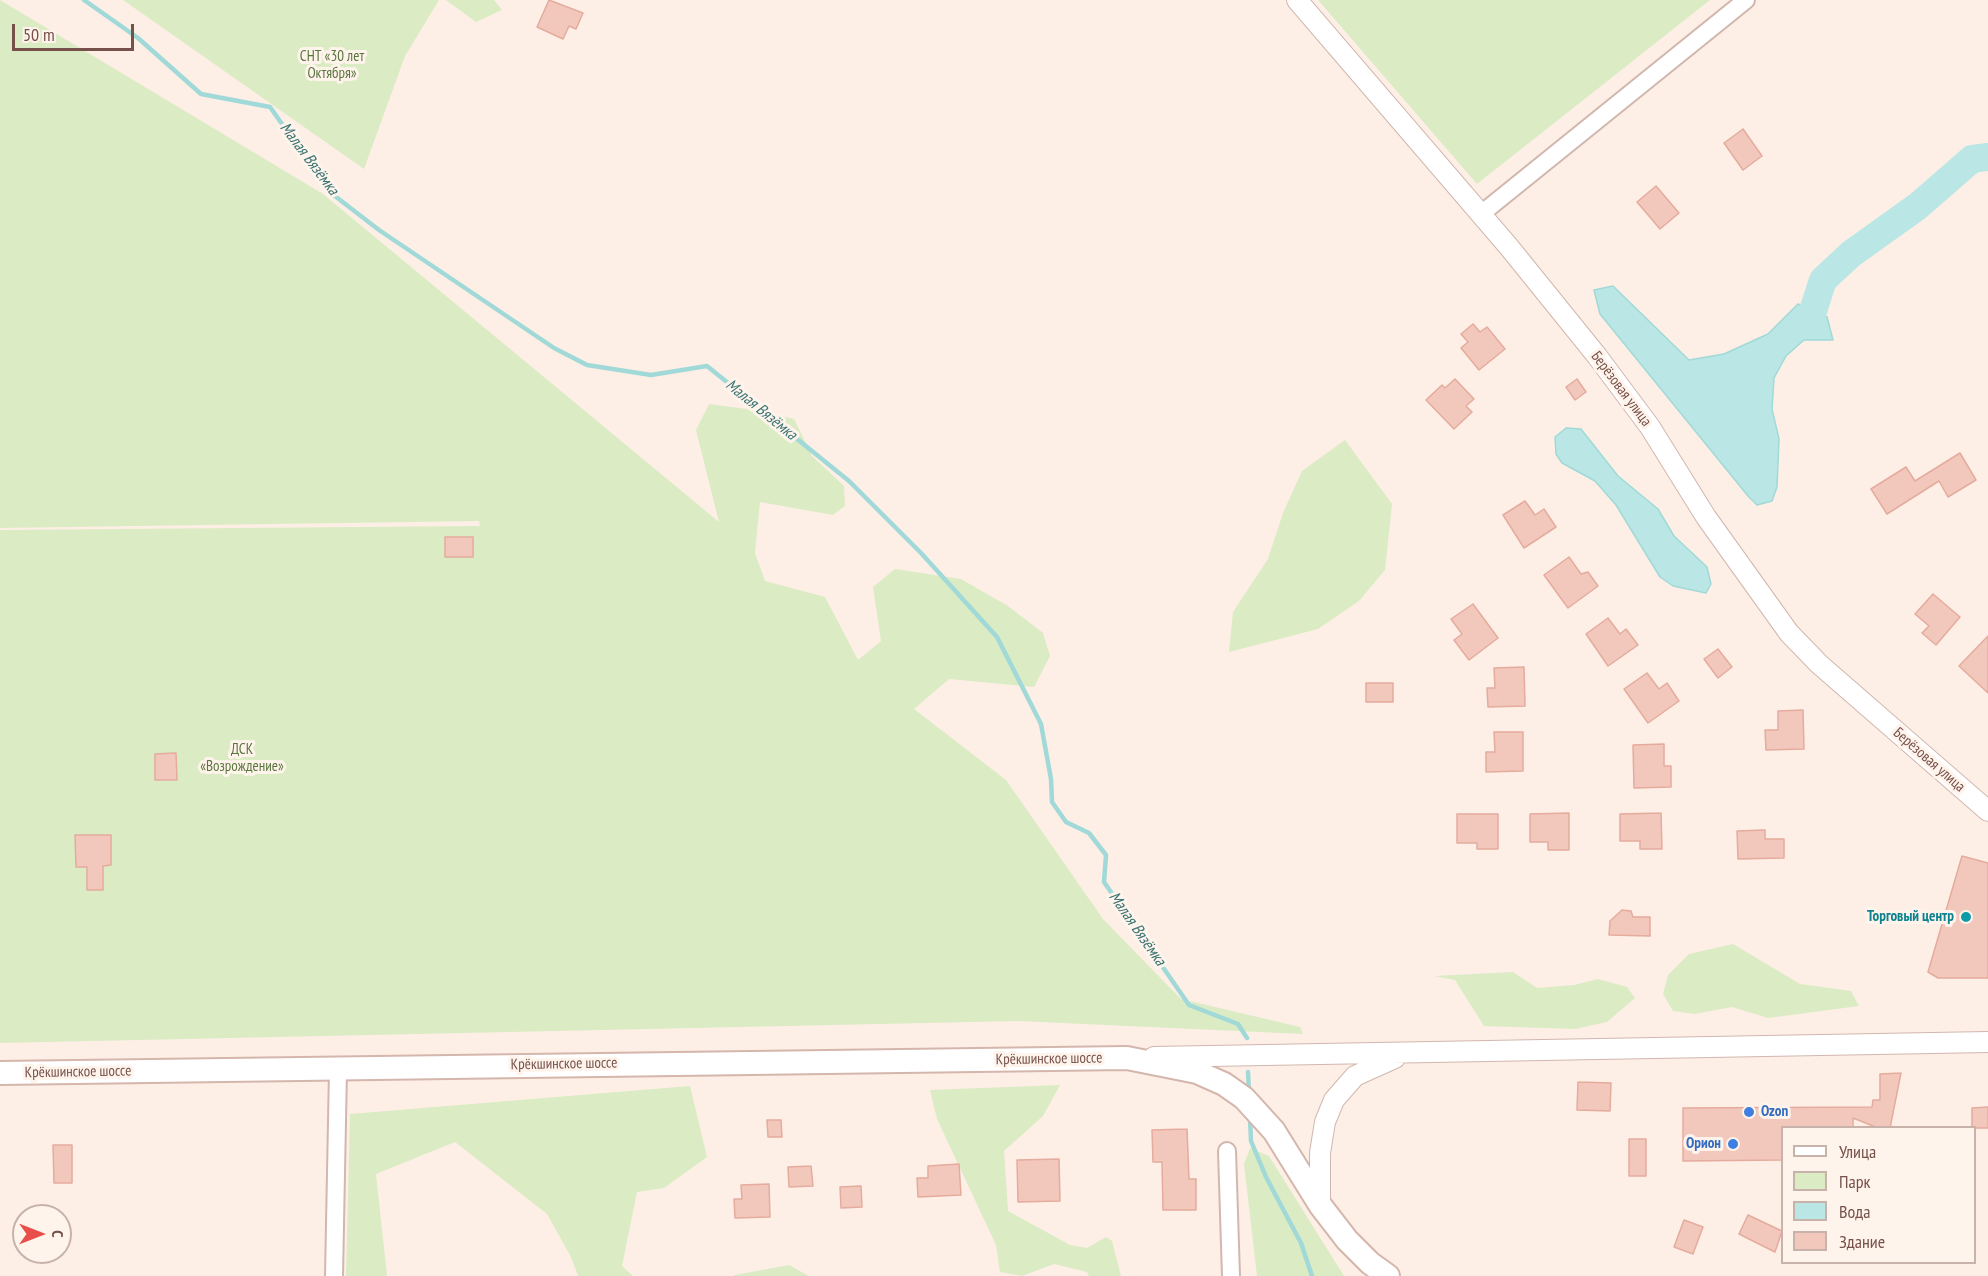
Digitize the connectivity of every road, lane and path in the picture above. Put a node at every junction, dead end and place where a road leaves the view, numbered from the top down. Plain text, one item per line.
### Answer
1 (1297, 0) edge
2 (1746, 0) edge
3 (1481, 214) junction
4 (1988, 811) edge
5 (1988, 1042) edge
6 (1411, 1053) junction
7 (1127, 1058) junction
8 (338, 1070) junction
9 (0, 1073) edge
10 (1227, 1151) dead end
11 (1320, 1205) junction
12 (334, 1276) edge
13 (1232, 1276) edge
14 (1388, 1276) edge

1 - 3 street, Берёзовая улица
2 - 3 street
3 - 4 street, Берёзовая улица
5 - 6 street
6 - 7 street
6 - 11 street
7 - 8 main road, Крёкшинское шоссе
7 - 11 main road, Крёкшинское шоссе
8 - 9 main road, Крёкшинское шоссе
8 - 12 street
10 - 13 street
11 - 14 main road, Крёкшинское шоссе

